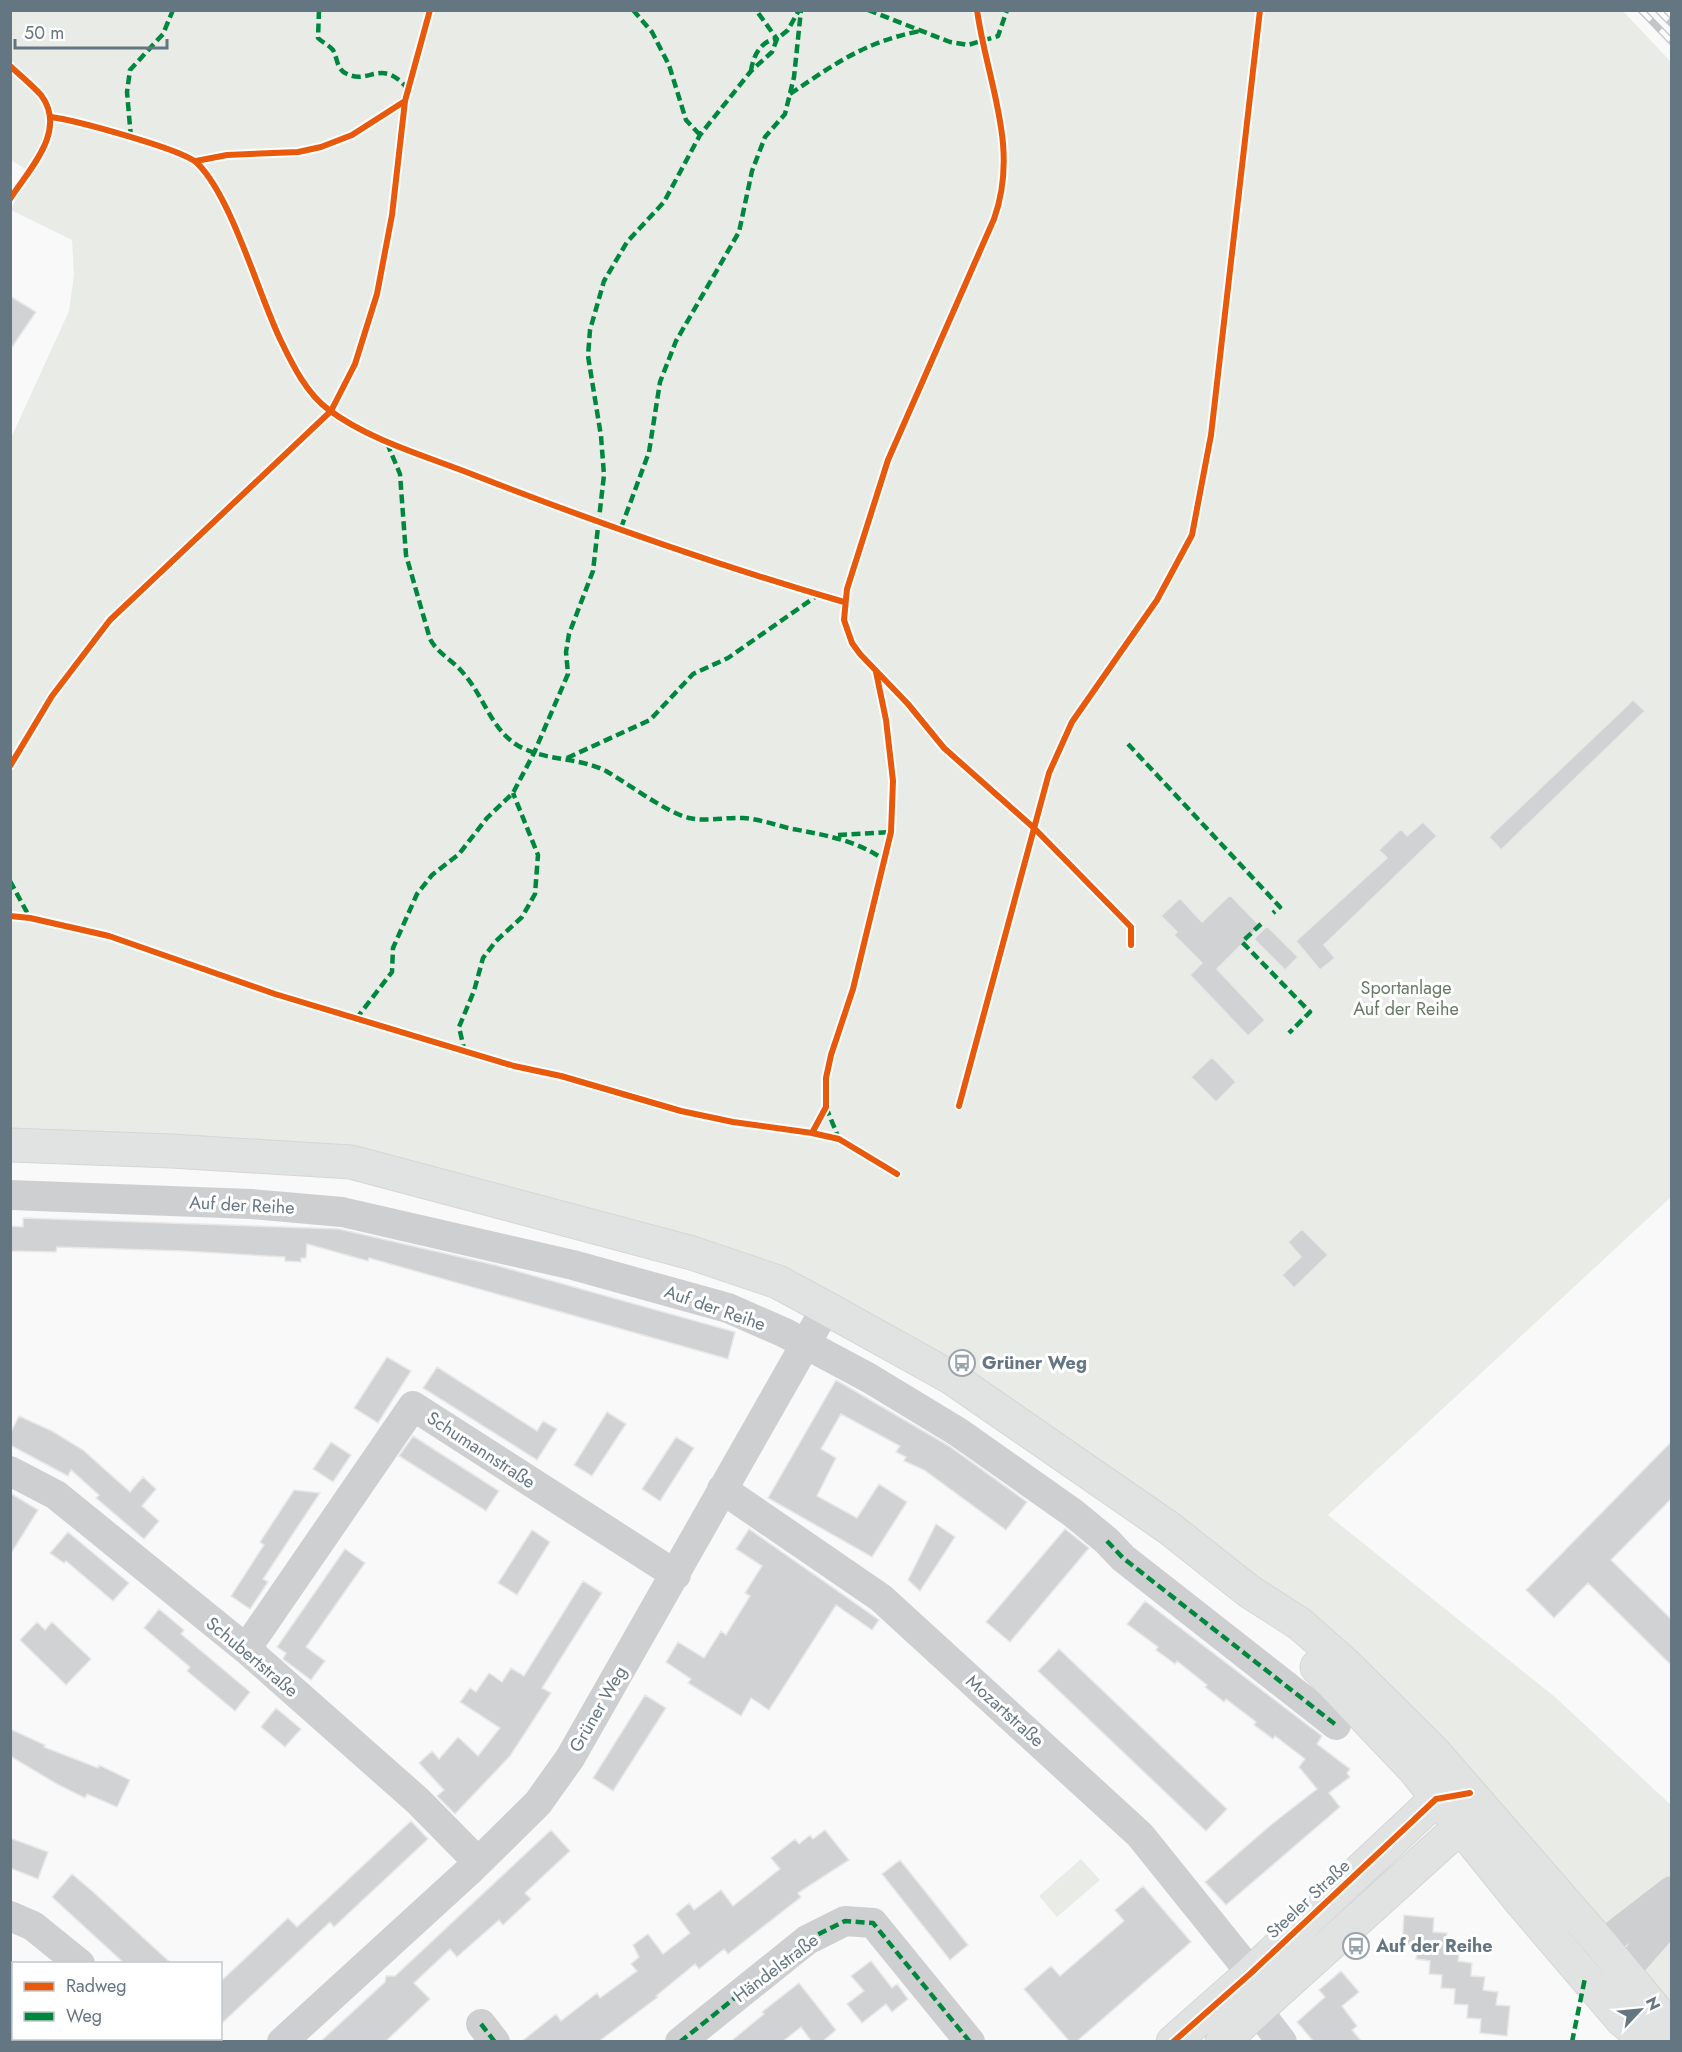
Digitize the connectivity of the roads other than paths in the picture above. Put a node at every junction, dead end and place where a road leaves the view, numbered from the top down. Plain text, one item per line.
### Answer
1 (10, 1145) edge
2 (10, 1195) edge
3 (826, 1308) junction
4 (804, 1344) junction
5 (10, 1472) edge
6 (722, 1489) junction
7 (676, 1575) junction
8 (1250, 1593) junction
9 (246, 1649) junction
10 (1336, 1725) dead end
11 (1470, 1793) junction
12 (1436, 1799) junction
13 (1460, 1827) junction
14 (478, 1862) junction
15 (1671, 1891) edge
16 (10, 1916) edge
17 (1671, 1917) edge
18 (1602, 1945) junction
19 (78, 1962) edge
20 (1624, 1972) junction
21 (1251, 1973) junction
22 (1585, 1978) junction
23 (1258, 2011) junction
24 (1671, 2030) edge
25 (282, 2042) edge
26 (680, 2042) edge
27 (970, 2042) edge
28 (1173, 2042) edge
29 (1221, 2042) edge
30 (1282, 2042) edge
31 (1648, 2042) edge

1 - 3 main road
2 - 4 street, Auf der Reihe
3 - 4 street, Grüner Weg
3 - 8 main road
4 - 6 street, Grüner Weg
4 - 10 street, Auf der Reihe
5 - 9 street, Schubertstraße
6 - 7 street, Grüner Weg
6 - 21 street, Mozartstraße
7 - 9 street, Schumannstraße
7 - 14 street, Grüner Weg
8 - 11 main road
8 - 12 main road
9 - 14 street, Schubertstraße
11 - 12 main road
11 - 13 main road
11 - 18 main road
12 - 13 main road
12 - 21 main road, Steeler Straße
13 - 22 main road
13 - 23 main road
14 - 25 street, Grüner Weg
15 - 18 street
16 - 19 street
17 - 20 street
18 - 20 main road
18 - 22 street
20 - 22 street
20 - 24 main road
21 - 28 main road, Steeler Straße
22 - 31 main road
23 - 29 main road
23 - 30 street
26 - 27 street, Händelstraße

